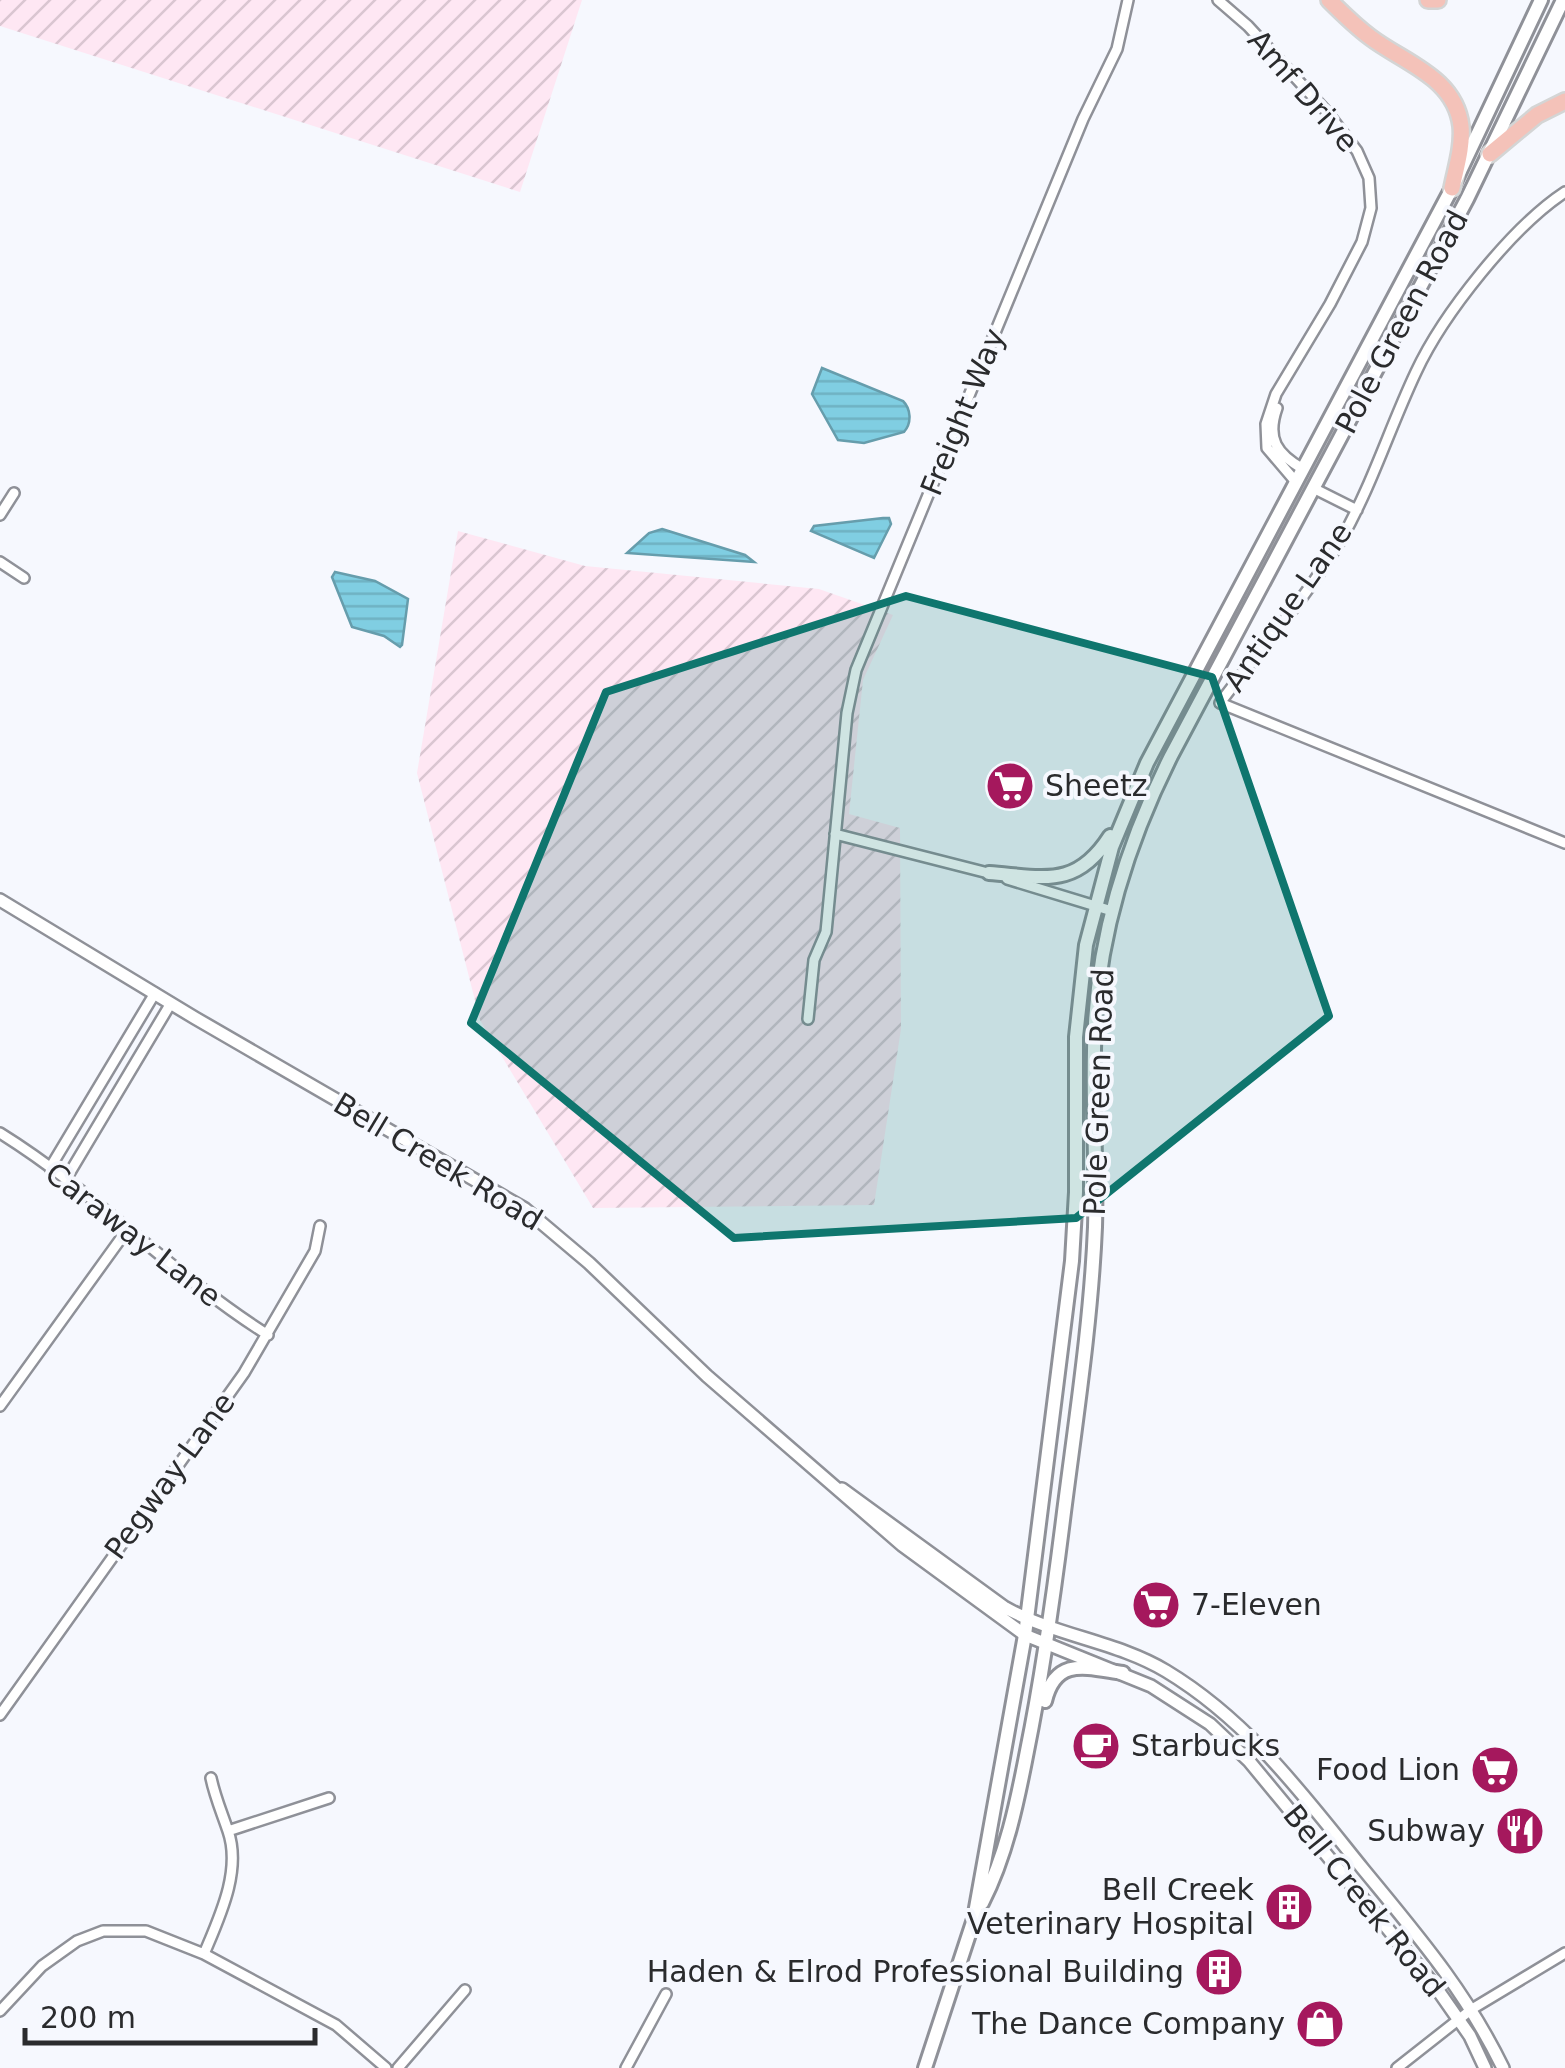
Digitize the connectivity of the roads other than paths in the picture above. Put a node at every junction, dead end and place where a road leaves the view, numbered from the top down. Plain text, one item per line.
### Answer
1 (1128, 0) edge
2 (1218, 0) edge
3 (1329, 0) edge
4 (1428, 0) edge
5 (1438, 0) edge
6 (1542, 0) edge
7 (1563, 0) edge
8 (1565, 101) edge
9 (1490, 154) junction
10 (1452, 188) junction
11 (1565, 192) edge
12 (1330, 304) junction
13 (1306, 463) junction
14 (1296, 482) junction
15 (1313, 488) junction
16 (14, 492) dead end
17 (1356, 510) junction
18 (0, 514) edge
19 (1255, 559) junction
20 (0, 562) edge
21 (24, 578) dead end
22 (1124, 813) junction
23 (835, 834) junction
24 (1565, 843) edge
25 (989, 873) junction
26 (0, 900) edge
27 (1094, 906) junction
28 (1112, 911) junction
29 (155, 993) junction
30 (171, 1003) junction
31 (808, 1019) dead end
32 (0, 1132) edge
33 (50, 1168) junction
34 (66, 1178) junction
35 (320, 1226) dead end
36 (127, 1230) junction
37 (268, 1335) junction
38 (0, 1406) edge
39 (832, 1483) junction
40 (1026, 1618) junction
41 (1049, 1626) junction
42 (1025, 1635) junction
43 (1047, 1645) junction
44 (1123, 1673) junction
45 (0, 1715) edge
46 (211, 1778) dead end
47 (330, 1798) dead end
48 (1016, 1804) junction
49 (228, 1830) junction
50 (974, 1918) junction
51 (1565, 1953) edge
52 (204, 1954) junction
53 (465, 1990) dead end
54 (666, 1994) dead end
55 (1472, 2009) junction
56 (0, 2011) edge
57 (1459, 2018) junction
58 (386, 2068) edge
59 (398, 2068) edge
60 (626, 2068) edge
61 (925, 2068) edge
62 (1397, 2068) edge
63 (1486, 2068) edge
64 (1503, 2068) edge

1 - 23 street, Freight Way
2 - 12 street, Amf Drive
3 - 10 highway
4 - 5 highway
6 - 10 main road, Pole Green Road
7 - 9 main road, Pole Green Road
8 - 9 highway
9 - 15 main road, Pole Green Road
10 - 13 main road, Pole Green Road
11 - 17 street, Antique Lane
12 - 13 street, Amf Drive
12 - 14 street, Amf Drive
13 - 14 main road, Pole Green Road
13 - 15 main road
14 - 19 main road, Pole Green Road
15 - 17 street, Antique Lane
15 - 19 main road
15 - 28 main road, Pole Green Road
16 - 18 street
17 - 24 street, Antique Lane
19 - 22 main road, Pole Green Road
20 - 21 street
22 - 25 main road
22 - 27 main road, Pole Green Road
23 - 25 street
23 - 31 street, Freight Way
25 - 27 street
26 - 29 street, Bell Creek Road
27 - 28 street
27 - 40 main road, Pole Green Road
28 - 41 main road, Pole Green Road
29 - 30 street, Bell Creek Road
29 - 33 street
30 - 34 street
30 - 39 street, Bell Creek Road
32 - 33 street, Caraway Lane
33 - 34 street, Caraway Lane
34 - 36 street, Caraway Lane
35 - 37 street, Pegway Lane
36 - 37 street, Caraway Lane
36 - 38 street
37 - 45 street, Pegway Lane
39 - 40 street, Bell Creek Road
39 - 42 street, Bell Creek Road
40 - 41 street, Bell Creek Road
40 - 42 main road, Pole Green Road
41 - 43 main road, Pole Green Road
41 - 55 street, Bell Creek Road
42 - 43 street, Bell Creek Road
42 - 50 main road, Pole Green Road
43 - 44 street, Bell Creek Road
43 - 48 main road, Pole Green Road
44 - 48 main road
44 - 57 street, Bell Creek Road
46 - 49 street
47 - 49 street
48 - 50 main road, Pole Green Road
49 - 52 street
50 - 61 main road, Pole Green Road
51 - 55 street
52 - 56 street
52 - 58 street
53 - 59 street
54 - 60 street
55 - 57 street
55 - 64 street, Bell Creek Road
57 - 62 street
57 - 63 street, Bell Creek Road

